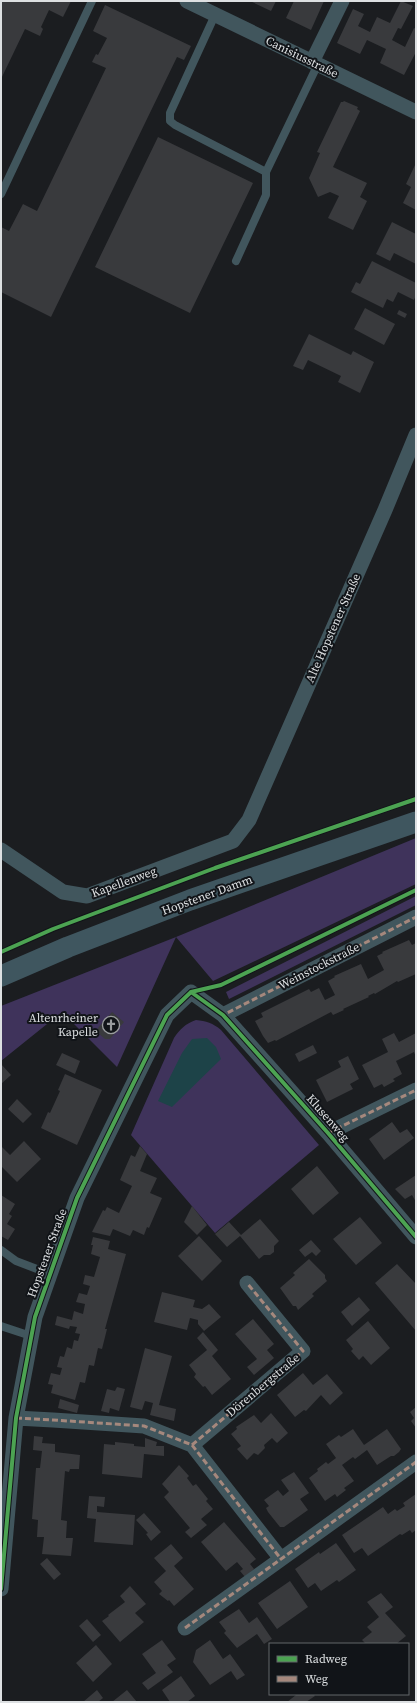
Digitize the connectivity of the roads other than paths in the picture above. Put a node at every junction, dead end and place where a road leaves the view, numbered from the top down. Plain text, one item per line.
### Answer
1 (92, 1) edge
2 (188, 1) edge
3 (342, 1) edge
4 (215, 14) junction
5 (315, 63) junction
6 (416, 112) edge
7 (266, 172) junction
8 (1, 194) edge
9 (236, 261) dead end
10 (416, 434) edge
11 (249, 820) joint
12 (416, 822) edge
13 (1, 850) edge
14 (416, 917) edge
15 (1, 976) edge
16 (223, 1015) junction
17 (416, 1090) edge
18 (328, 1133) junction
19 (416, 1237) edge
20 (1, 1250) edge
21 (50, 1274) junction
22 (247, 1283) dead end
23 (1, 1326) edge
24 (31, 1336) junction
25 (16, 1418) junction
26 (192, 1445) junction
27 (416, 1462) edge
28 (281, 1559) junction
29 (1, 1589) edge
30 (186, 1628) dead end

1 - 8 lane
2 - 4 street, Canisiusstraße
3 - 5 street
4 - 5 street, Canisiusstraße
4 - 7 lane
5 - 6 street, Canisiusstraße
5 - 7 lane
7 - 9 lane
10 - 11 street, Alte Hopstener Straße
11 - 13 street, Kapellenweg
12 - 15 main road, Hopstener Damm
14 - 16 street, Weinstockstraße
16 - 18 street, Klusenweg
16 - 21 street, Hopstener Straße
17 - 18 street
18 - 19 street, Klusenweg
20 - 21 lane
21 - 24 street, Hopstener Straße
22 - 26 street, Dörenbergstraße
23 - 24 lane
24 - 25 street, Hopstener Straße
25 - 26 street
25 - 29 street, Hopstener Straße
26 - 28 street
27 - 28 street
28 - 30 street

